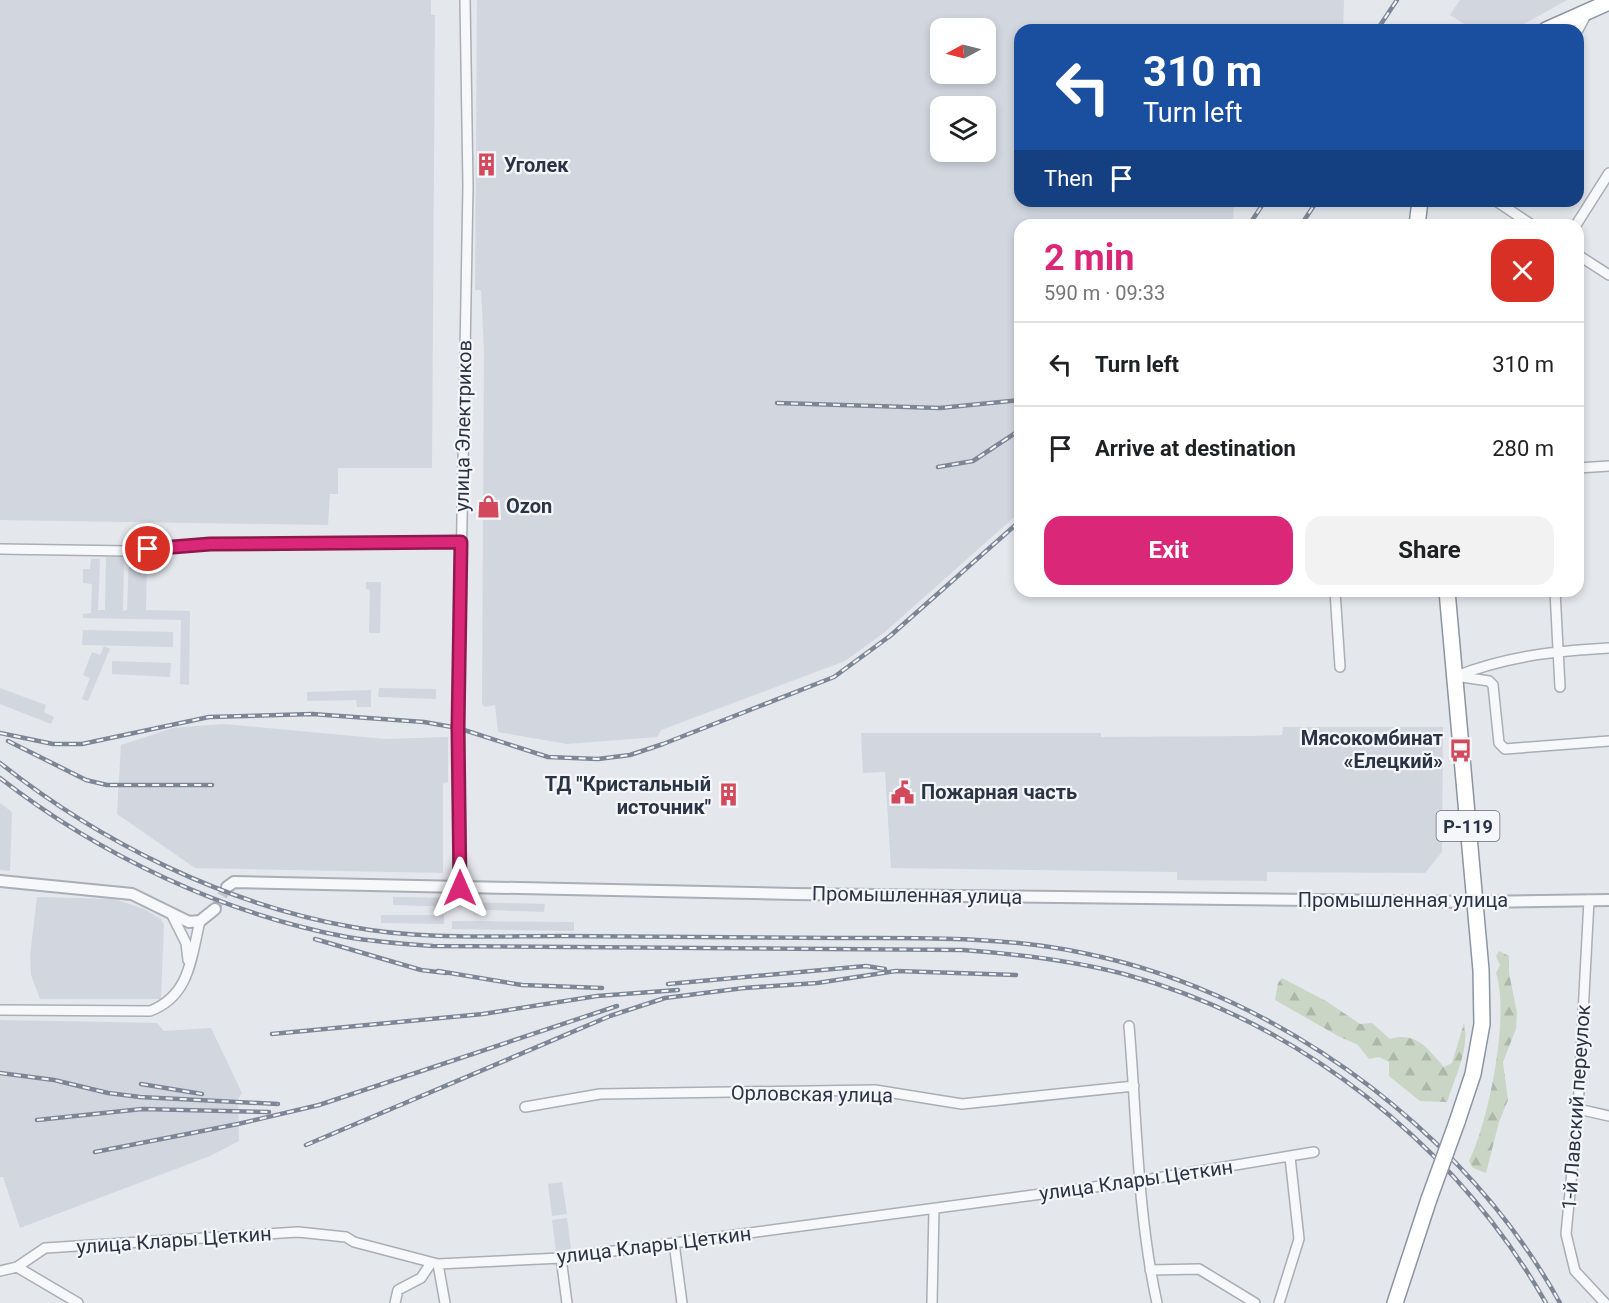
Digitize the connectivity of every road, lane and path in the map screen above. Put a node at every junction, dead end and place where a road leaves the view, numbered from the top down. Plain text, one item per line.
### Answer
1 (465, 0) edge
2 (1609, 2) edge
3 (1588, 11) junction
4 (1559, 24) edge
5 (1581, 24) edge
6 (1609, 173) edge
7 (1505, 207) edge
8 (1523, 219) edge
9 (1580, 219) edge
10 (1584, 259) edge
11 (1609, 275) edge
12 (1609, 466) edge
13 (1584, 468) edge
14 (461, 542) junction
15 (0, 549) edge
16 (1335, 597) edge
17 (1448, 597) edge
18 (1555, 597) edge
19 (1609, 648) edge
20 (1559, 650) junction
21 (1340, 667) dead end
22 (1455, 676) junction
23 (1560, 687) dead end
24 (1609, 741) edge
25 (0, 881) edge
26 (227, 887) dead end
27 (460, 888) junction
28 (1590, 900) junction
29 (1609, 900) edge
30 (1476, 902) junction
31 (215, 909) tunnel mouth
32 (172, 915) junction
33 (200, 921) junction
34 (188, 972) junction
35 (0, 1010) edge
36 (1129, 1026) dead end
37 (1134, 1086) junction
38 (525, 1107) dead end
39 (1578, 1109) junction
40 (1609, 1116) edge
41 (1314, 1152) dead end
42 (1290, 1157) junction
43 (1139, 1181) junction
44 (934, 1209) junction
45 (674, 1243) junction
46 (561, 1258) junction
47 (434, 1263) junction
48 (16, 1267) junction
49 (1150, 1270) junction
50 (0, 1271) edge
51 (1606, 1302) edge
52 (78, 1303) edge
53 (395, 1303) edge
54 (446, 1303) edge
55 (567, 1303) edge
56 (682, 1303) edge
57 (932, 1303) edge
58 (1157, 1303) edge
59 (1255, 1303) edge
60 (1279, 1303) edge
61 (1395, 1303) edge

1 - 14 street, улица Электриков
2 - 3 highway
3 - 4 highway
3 - 5 street
6 - 9 street
7 - 8 street
10 - 11 street
12 - 13 street
14 - 15 street
14 - 27 street, улица Электриков
16 - 21 street
17 - 22 highway, Р-119
18 - 20 street
19 - 20 street
20 - 22 street
20 - 23 street
22 - 24 street
22 - 30 highway, Р-119
25 - 32 street
26 - 27 street, Промышленная улица
27 - 30 street, Промышленная улица
28 - 29 street, Промышленная улица
28 - 30 street, Промышленная улица
28 - 39 street, 1-й Лавский переулок
30 - 61 highway, Р-119, bridge
31 - 33 street
32 - 33 street
32 - 34 street
33 - 34 street
34 - 35 street
36 - 37 street
37 - 38 street, Орловская улица
37 - 43 street
39 - 40 street
39 - 51 street, 1-й Лавский переулок
41 - 42 street, улица Клары Цеткин
42 - 43 street, улица Клары Цеткин
42 - 60 street
43 - 44 street, улица Клары Цеткин
43 - 49 street
44 - 45 street, улица Клары Цеткин
44 - 57 street
45 - 46 street, улица Клары Цеткин
45 - 56 street
46 - 47 street, улица Клары Цеткин
46 - 55 street
47 - 48 street, улица Клары Цеткин
47 - 53 street
47 - 54 street
48 - 50 street, улица Клары Цеткин
48 - 52 street
49 - 58 street
49 - 59 street

